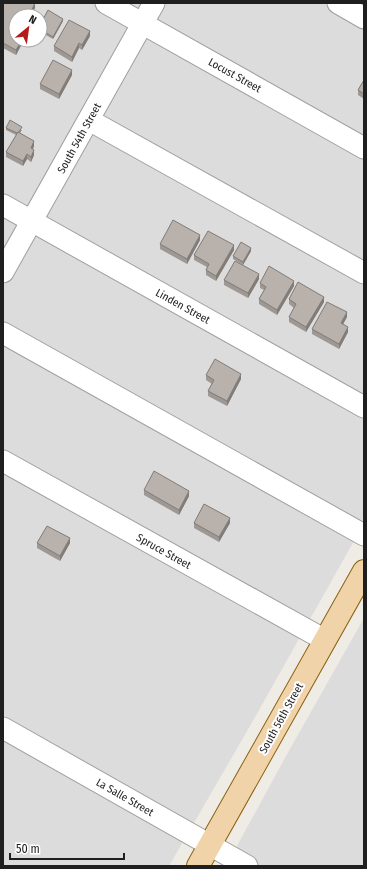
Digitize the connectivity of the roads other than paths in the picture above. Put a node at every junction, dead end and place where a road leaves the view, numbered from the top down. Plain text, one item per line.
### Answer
1 (106, 3) edge
2 (154, 3) edge
3 (338, 3) edge
4 (364, 18) edge
5 (143, 23) junction
6 (89, 120) junction
7 (364, 148) edge
8 (3, 205) edge
9 (32, 221) junction
10 (3, 272) edge
11 (364, 273) edge
12 (3, 333) edge
13 (364, 407) edge
14 (3, 461) edge
15 (364, 535) edge
16 (364, 571) edge
17 (325, 640) junction
18 (3, 728) edge
19 (210, 845) junction
20 (198, 866) edge
21 (247, 866) edge

1 - 5 street, Locust Street
2 - 5 street, South 54th Street
3 - 4 street
5 - 6 street, South 54th Street
5 - 7 street, Locust Street
6 - 9 street, South 54th Street
6 - 11 street
8 - 9 street, Linden Street
9 - 10 street, South 54th Street
9 - 13 street, Linden Street
12 - 15 street
14 - 17 street, Spruce Street
16 - 17 main road, South 56th Street
17 - 19 main road, South 56th Street
18 - 19 street, La Salle Street
19 - 20 main road, South 56th Street
19 - 21 street, La Salle Street

